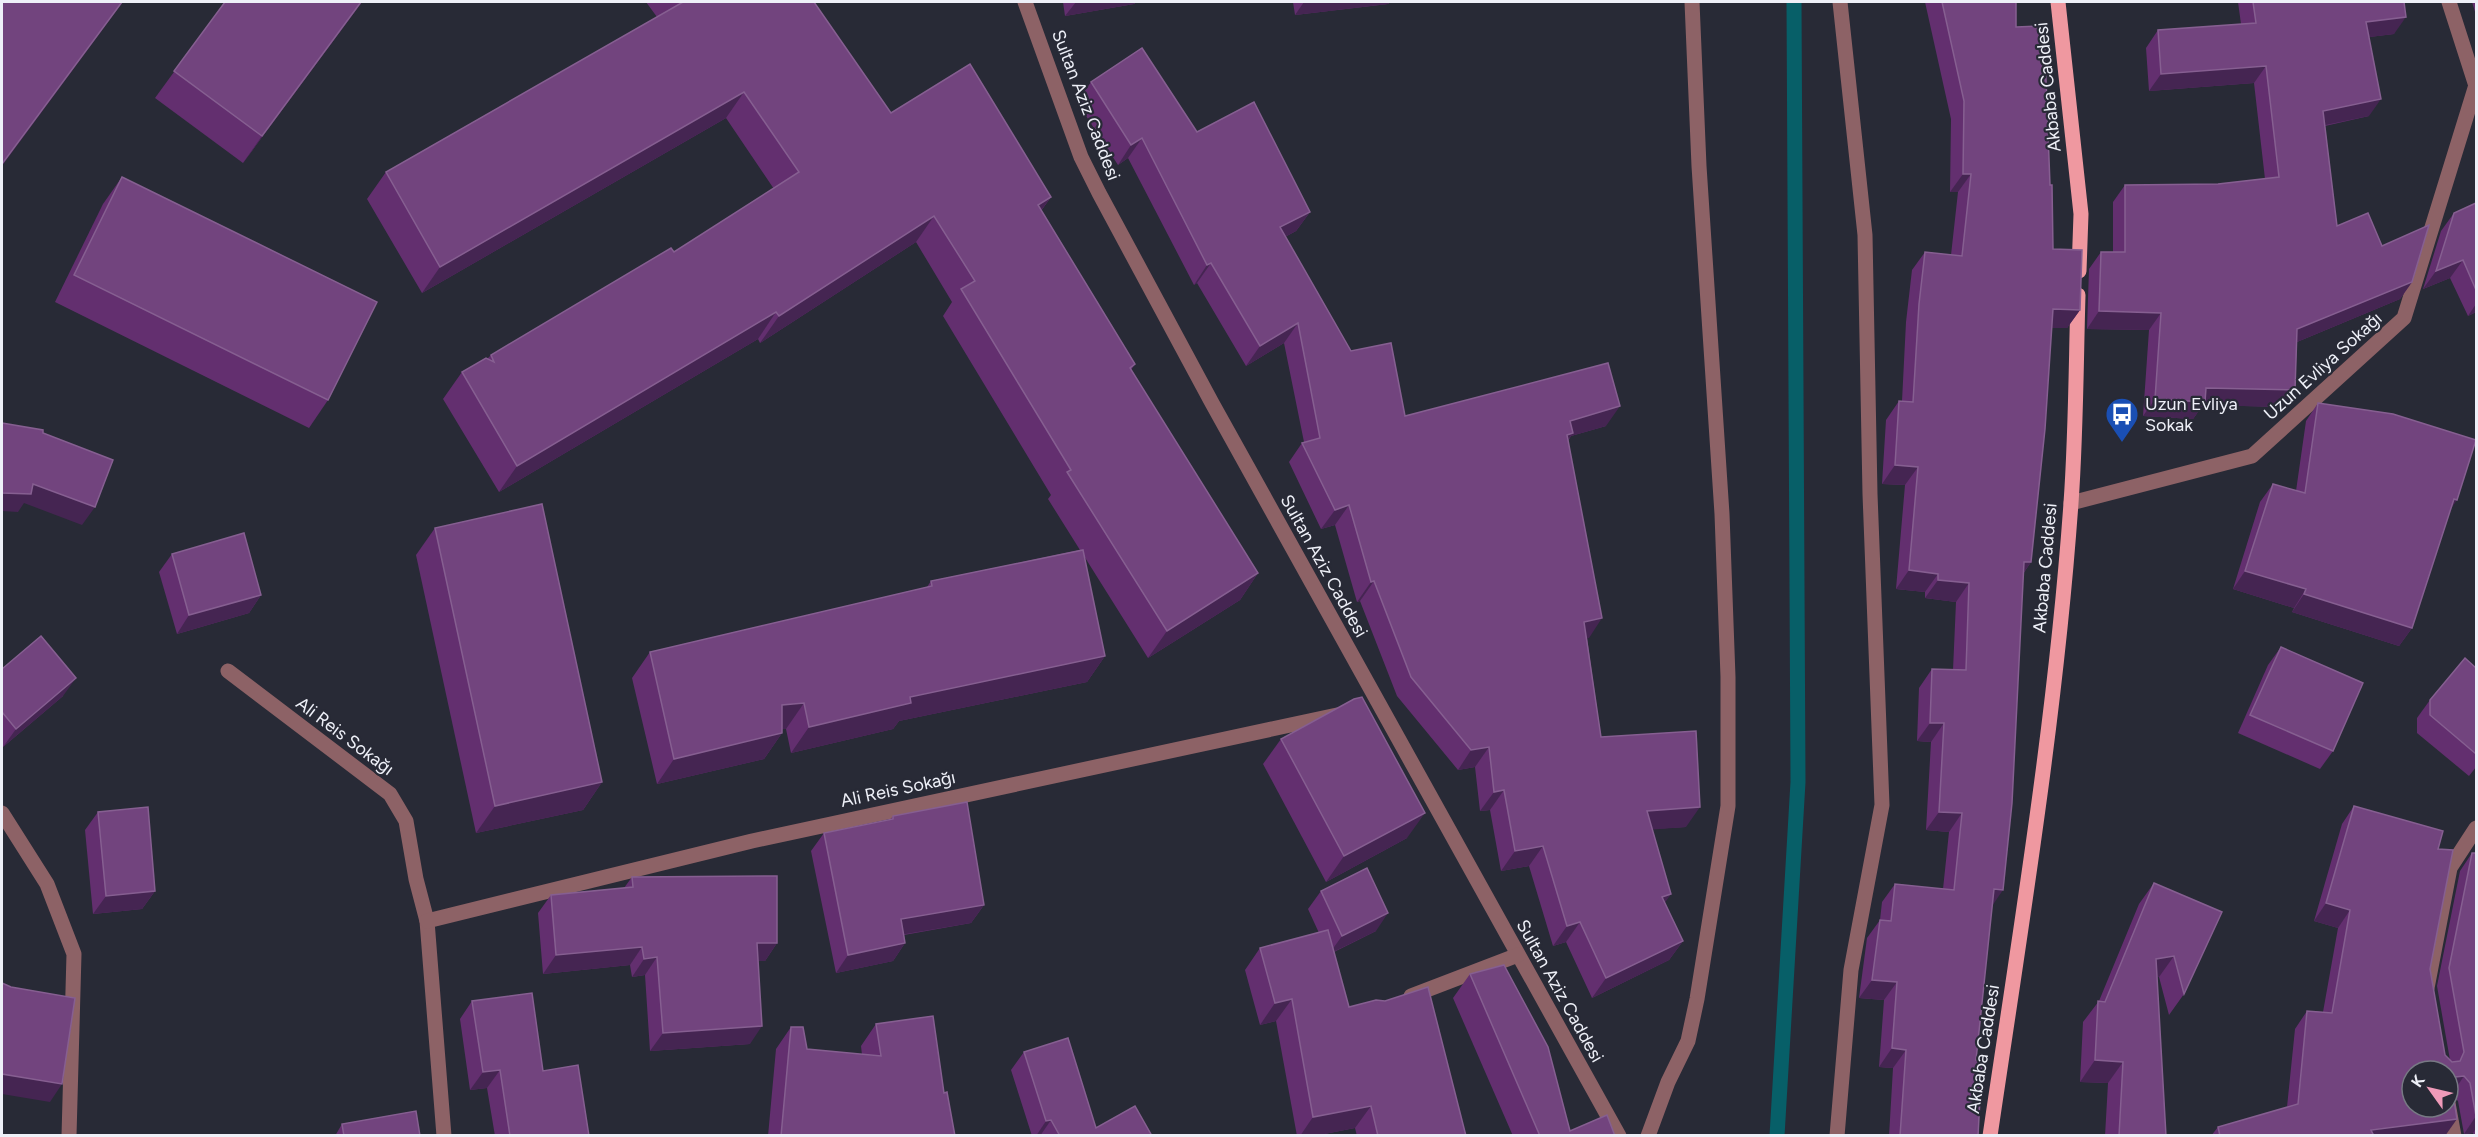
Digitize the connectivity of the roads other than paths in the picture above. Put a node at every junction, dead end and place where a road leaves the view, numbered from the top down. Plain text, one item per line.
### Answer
1 (1025, 2) edge
2 (1692, 2) edge
3 (1840, 2) edge
4 (2058, 2) edge
5 (2449, 2) edge
6 (2476, 85) edge
7 (2071, 503) junction
8 (228, 670) dead end
9 (1368, 708) junction
10 (2, 813) edge
11 (2476, 828) edge
12 (428, 921) junction
13 (1518, 955) junction
14 (1398, 1001) edge
15 (2431, 1007) edge
16 (2451, 1119) edge
17 (69, 1136) edge
18 (444, 1136) edge
19 (1619, 1136) edge
20 (1648, 1136) edge
21 (1837, 1136) edge
22 (1990, 1136) edge
23 (2454, 1136) edge

1 - 9 street, Sultan Aziz Caddesi
2 - 20 street
3 - 21 street
4 - 7 main road, Akbaba Caddesi
5 - 6 street
6 - 7 street, Uzun Evliya Sokağı
7 - 22 main road, Akbaba Caddesi
8 - 12 street, Ali Reis Sokağı
9 - 12 street, Ali Reis Sokağı
9 - 13 street, Sultan Aziz Caddesi
10 - 17 street
11 - 15 street
12 - 18 street, Ali Reis Sokağı
13 - 14 street
13 - 19 street, Sultan Aziz Caddesi
16 - 23 street

